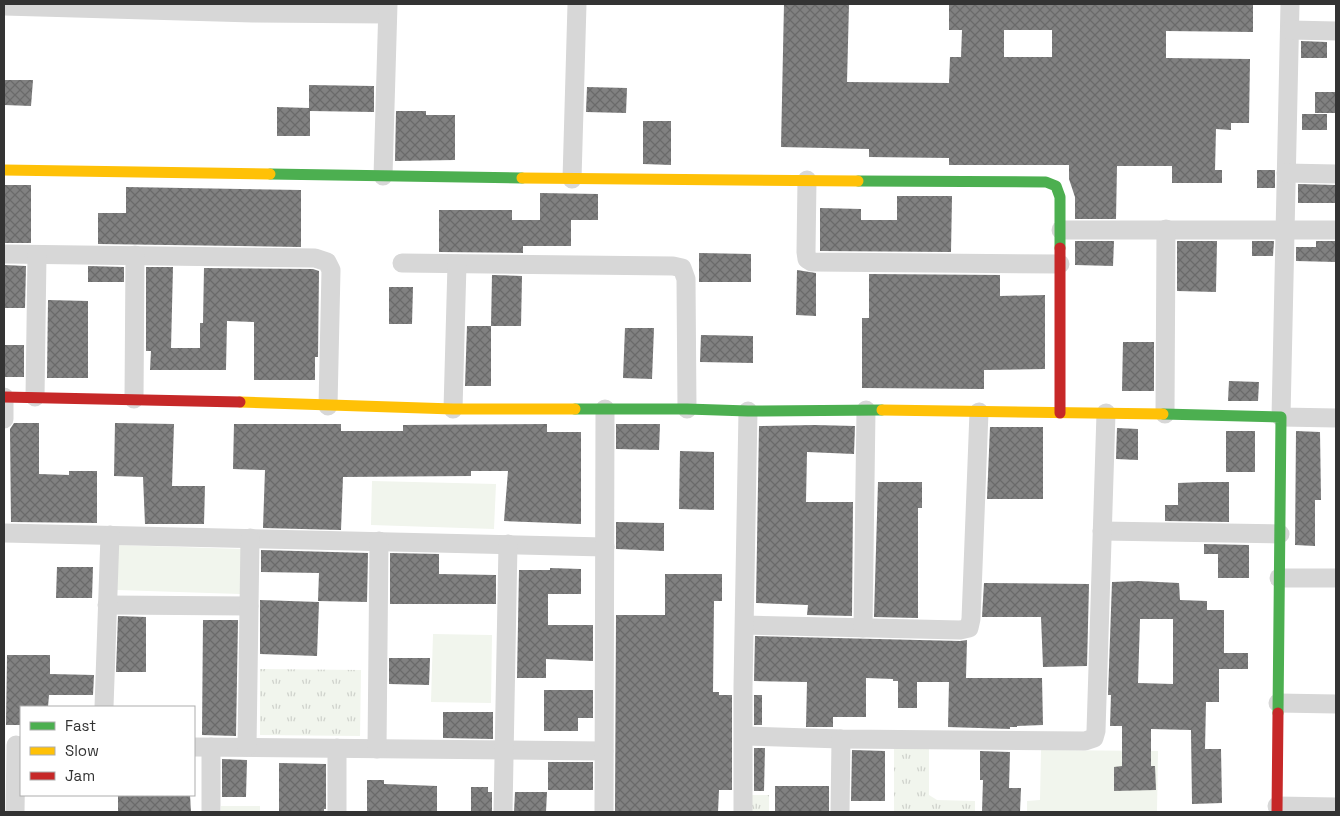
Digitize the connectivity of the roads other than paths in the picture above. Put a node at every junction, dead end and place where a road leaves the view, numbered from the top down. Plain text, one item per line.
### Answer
1 (577, 4) edge
2 (1290, 4) edge
3 (4, 6) edge
4 (269, 8) edge
5 (388, 9) edge
6 (1290, 30) junction
7 (1336, 31) edge
8 (4, 170) edge
9 (1286, 174) junction
10 (1336, 174) edge
11 (383, 176) junction
12 (572, 179) junction
13 (807, 180) junction
14 (1166, 229) junction
15 (1061, 230) junction
16 (1286, 230) junction
17 (1336, 230) edge
18 (4, 254) edge
19 (37, 254) junction
20 (135, 255) junction
21 (402, 263) dead end
22 (457, 264) junction
23 (1060, 264) junction
24 (4, 397) edge
25 (35, 398) junction
26 (134, 399) junction
27 (328, 406) junction
28 (605, 409) junction
29 (687, 409) junction
30 (453, 410) junction
31 (866, 410) junction
32 (748, 411) junction
33 (979, 412) junction
34 (1060, 413) junction
35 (1106, 413) junction
36 (1165, 414) junction
37 (1281, 417) junction
38 (1336, 418) edge
39 (4, 419) edge
40 (1102, 532) junction
41 (4, 533) edge
42 (1280, 534) junction
43 (110, 535) junction
44 (250, 538) junction
45 (379, 541) junction
46 (508, 544) junction
47 (605, 547) junction
48 (1279, 578) junction
49 (1336, 578) edge
50 (107, 605) junction
51 (249, 606) junction
52 (745, 625) junction
53 (863, 628) junction
54 (1278, 703) junction
55 (1336, 704) edge
56 (104, 706) edge
57 (744, 736) junction
58 (841, 739) junction
59 (14, 745) edge
60 (203, 747) edge
61 (247, 747) junction
62 (337, 748) junction
63 (377, 749) junction
64 (504, 750) junction
65 (604, 751) junction
66 (1336, 807) edge
67 (1277, 809) edge
68 (15, 812) edge
69 (211, 812) edge
70 (337, 812) edge
71 (503, 812) edge
72 (604, 812) edge
73 (743, 812) edge
74 (840, 812) edge

1 - 12 street
2 - 6 street
3 - 4 street
4 - 5 street
5 - 11 street
6 - 7 street
6 - 9 street
8 - 11 street
9 - 10 street
9 - 16 street
11 - 12 street
12 - 13 street
13 - 15 street
13 - 23 street
14 - 15 street
14 - 16 street
14 - 36 street
15 - 23 street
16 - 17 street
16 - 37 street
18 - 19 street
19 - 20 street
19 - 25 street
20 - 26 street
20 - 27 street
21 - 22 street
22 - 29 street
22 - 30 street
23 - 34 street
24 - 25 street
24 - 39 street
25 - 26 street
26 - 27 street
27 - 30 street
28 - 29 street
28 - 30 street
28 - 47 street
29 - 32 street
31 - 32 street
31 - 33 street
31 - 53 street
32 - 52 street
33 - 34 street
33 - 53 street
34 - 35 street
35 - 36 street
35 - 40 street
36 - 37 street
37 - 38 street
37 - 42 street
40 - 42 street
40 - 58 street
41 - 43 street
42 - 48 street
43 - 44 street
43 - 50 street
44 - 45 street
44 - 51 street
45 - 46 street
45 - 63 street
46 - 47 street
46 - 64 street
47 - 65 street
48 - 49 street
48 - 54 street
50 - 51 street
50 - 56 street
51 - 61 street
52 - 53 street
52 - 57 street
54 - 55 street
54 - 67 street
57 - 58 street
57 - 73 street
58 - 74 street
59 - 68 street
60 - 61 street
60 - 69 street
61 - 62 street
62 - 63 street
62 - 70 street
63 - 64 street
64 - 65 street
64 - 71 street
65 - 72 street
66 - 67 street

